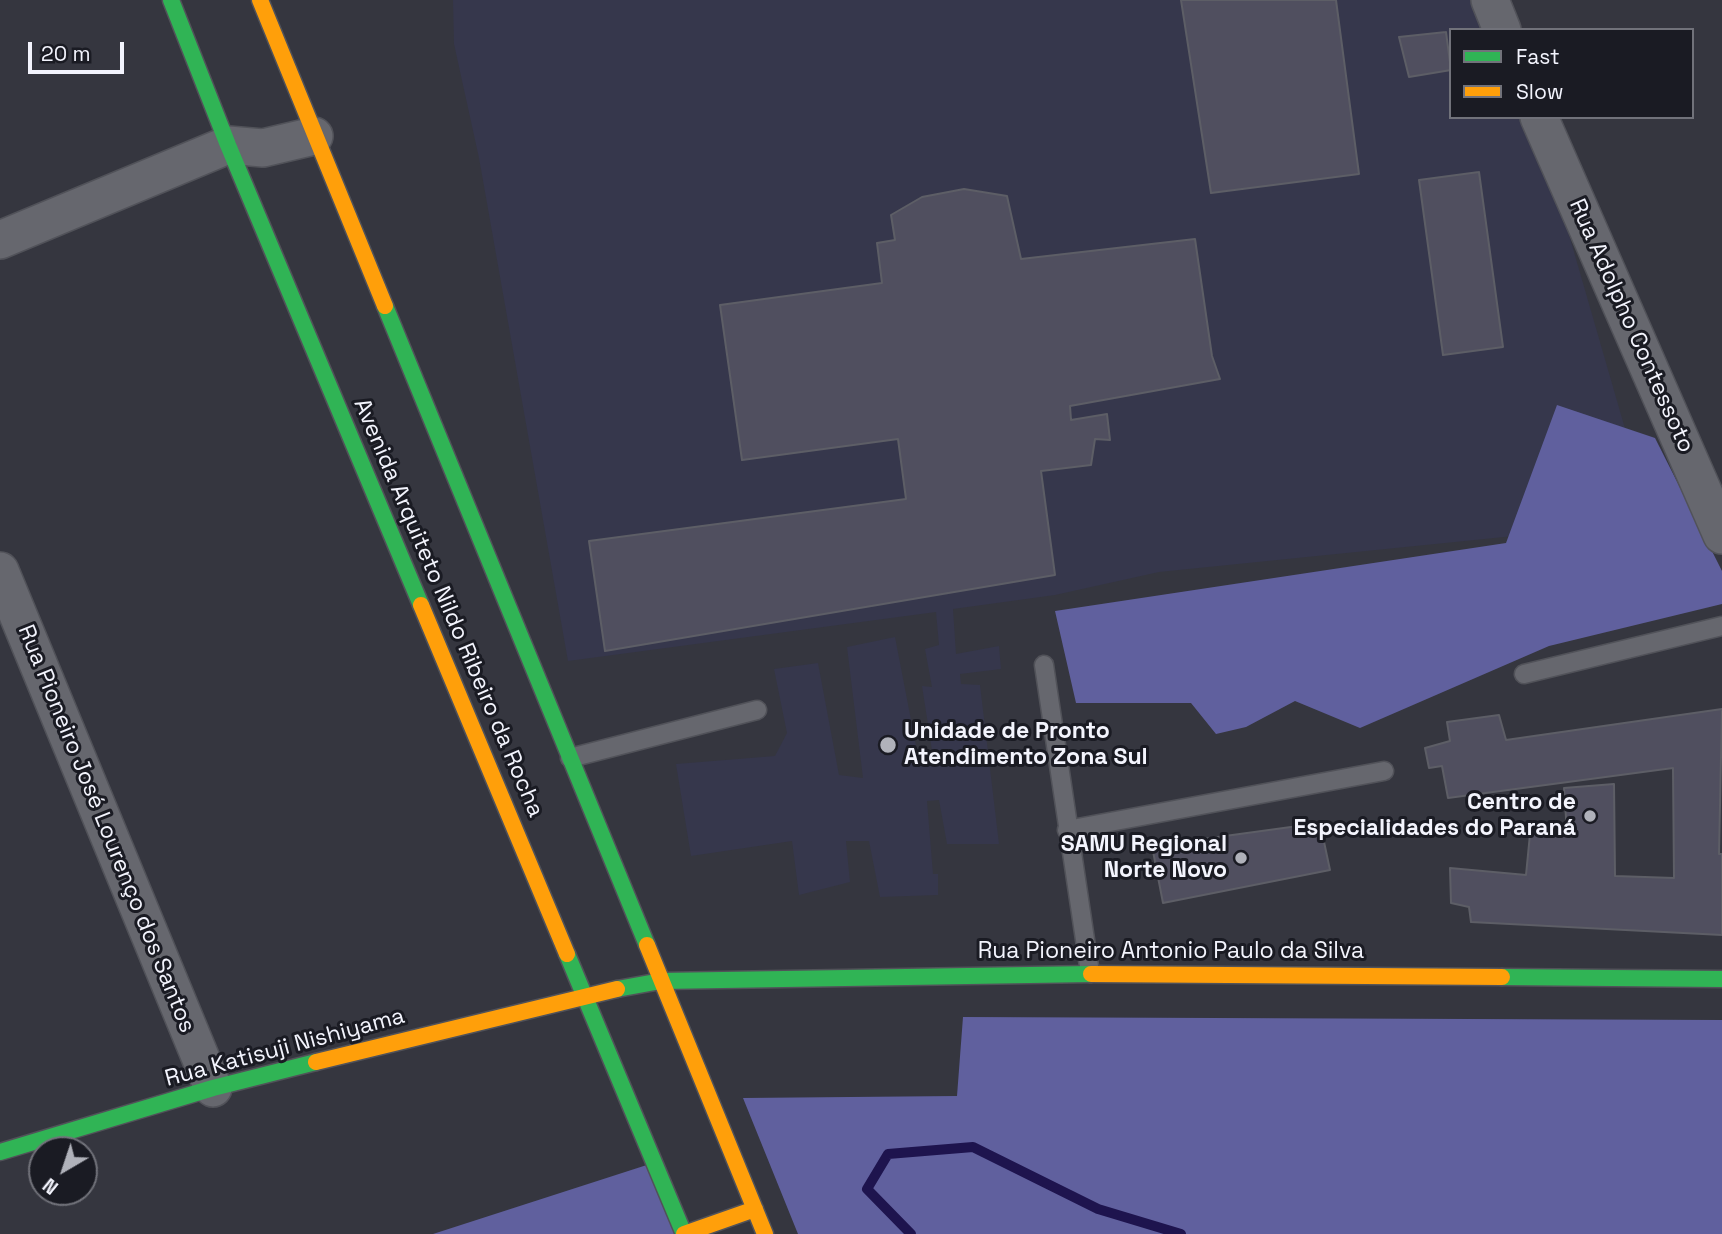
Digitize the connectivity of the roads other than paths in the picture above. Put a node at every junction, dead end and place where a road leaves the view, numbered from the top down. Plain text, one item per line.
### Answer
1 (171, 0) edge
2 (260, 0) edge
3 (1490, 0) edge
4 (1501, 28) edge
5 (1540, 119) edge
6 (314, 136) junction
7 (228, 145) junction
8 (0, 240) edge
9 (1722, 535) edge
10 (0, 571) edge
11 (1722, 626) edge
12 (1044, 665) dead end
13 (1524, 674) dead end
14 (757, 710) dead end
15 (569, 758) junction
16 (1384, 771) dead end
17 (1067, 830) junction
18 (1090, 973) junction
19 (1722, 979) edge
20 (662, 981) junction
21 (621, 988) joint
22 (583, 995) junction
23 (213, 1088) junction
24 (0, 1152) edge
25 (755, 1209) junction
26 (684, 1234) edge
27 (765, 1234) edge

1 - 7 main road, Avenida Arquiteto Nildo Ribeiro da Rocha
2 - 6 main road
3 - 4 street
5 - 9 street, Rua Adolpho Contessoto
6 - 7 street
6 - 15 main road
7 - 8 street
7 - 22 main road, Avenida Arquiteto Nildo Ribeiro da Rocha
10 - 23 street, Rua Pioneiro José Lourenço dos Santos
11 - 13 lane
12 - 17 lane
14 - 15 lane
15 - 20 main road
16 - 17 lane
17 - 18 lane
18 - 19 main road, Rua Pioneiro Antonio Paulo da Silva
18 - 20 main road, Rua Pioneiro Antonio Paulo da Silva
20 - 21 main road, Rua Pioneiro Antonio Paulo da Silva
20 - 25 main road
21 - 22 main road, Rua Katisuji Nishiyama
22 - 23 main road, Rua Katisuji Nishiyama
22 - 26 main road, Avenida Arquiteto Nildo Ribeiro da Rocha
23 - 24 main road, Rua Katisuji Nishiyama
25 - 26 main road
25 - 27 main road

